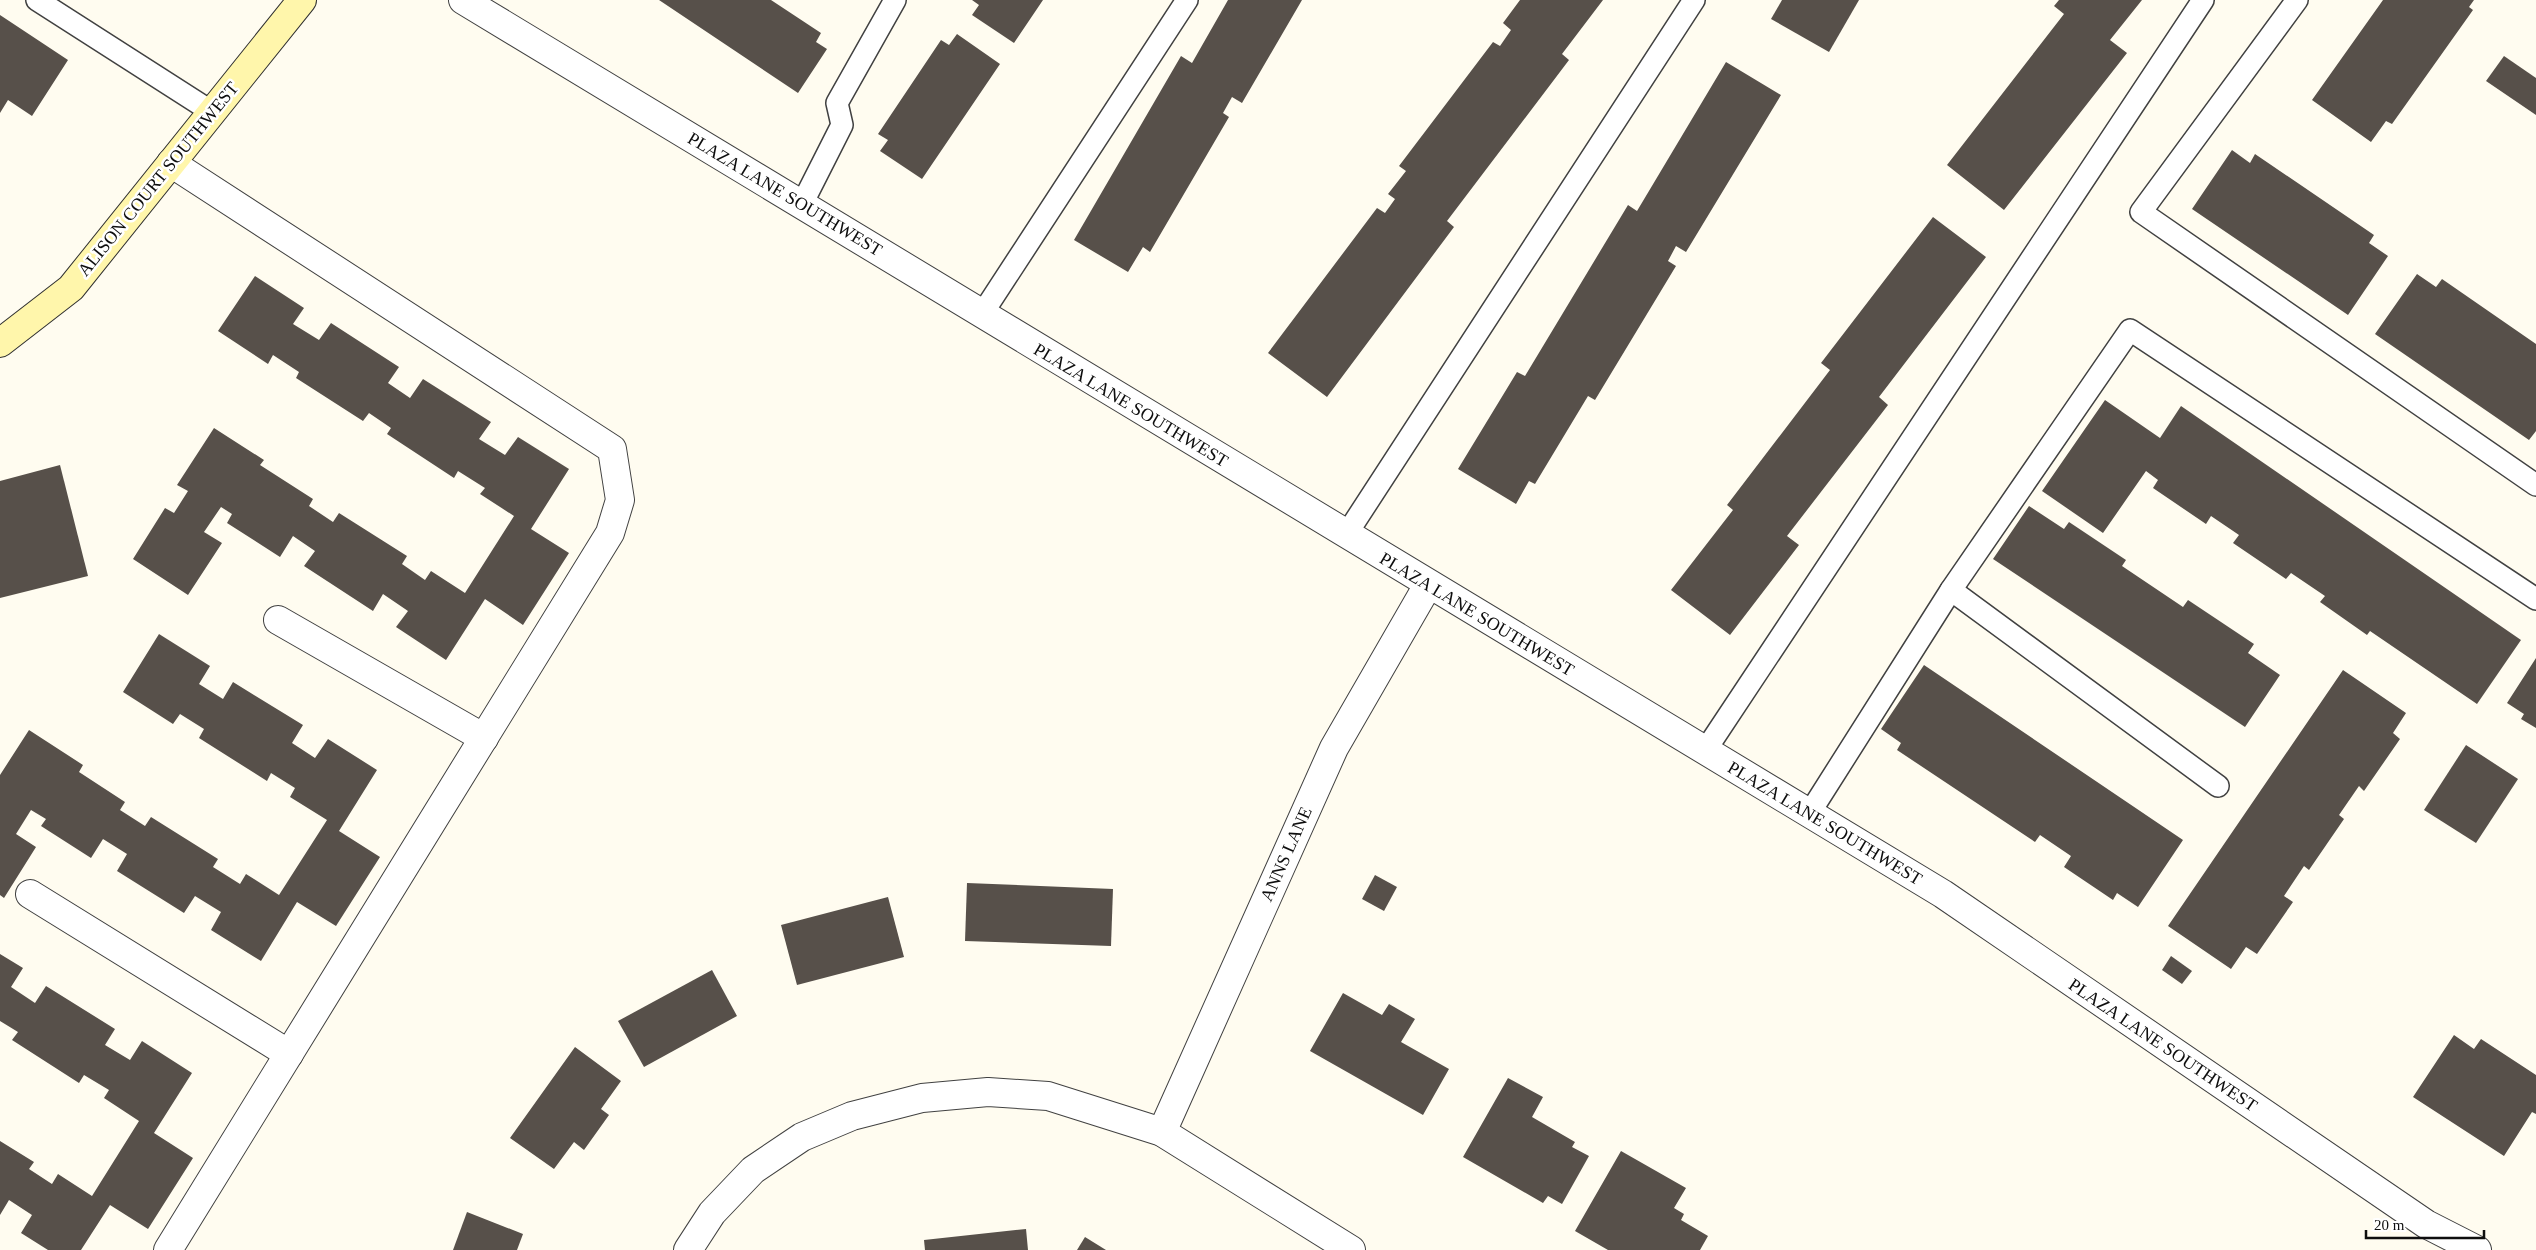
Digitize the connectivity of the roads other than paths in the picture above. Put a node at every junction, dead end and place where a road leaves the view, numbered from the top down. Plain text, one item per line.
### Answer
1 (37, 0) edge
2 (302, 0) edge
3 (463, 0) edge
4 (895, 0) edge
5 (1187, 0) edge
6 (1694, 0) edge
7 (2203, 0) edge
8 (2297, 0) edge
9 (212, 112) junction
10 (172, 163) junction
11 (802, 204) junction
12 (982, 314) junction
13 (0, 343) edge
14 (2536, 485) edge
15 (1346, 535) junction
16 (1428, 584) junction
17 (1951, 590) junction
18 (2536, 599) edge
19 (278, 620) dead end
20 (484, 738) junction
21 (1705, 751) junction
22 (2218, 786) dead end
23 (1809, 814) junction
24 (30, 894) dead end
25 (289, 1054) junction
26 (1162, 1132) junction
27 (168, 1250) edge
28 (688, 1250) edge
29 (1351, 1250) edge
30 (2477, 1250) edge

1 - 9 lane
2 - 9 street, ALISON COURT SOUTHWEST
3 - 11 street, PLAZA LANE SOUTHWEST
4 - 11 lane
5 - 12 lane
6 - 15 lane
7 - 21 lane
8 - 14 lane
9 - 10 street, ALISON COURT SOUTHWEST
10 - 13 street, ALISON COURT SOUTHWEST
10 - 20 street
11 - 12 street, PLAZA LANE SOUTHWEST
12 - 15 street, PLAZA LANE SOUTHWEST
15 - 16 street, PLAZA LANE SOUTHWEST
16 - 21 street, PLAZA LANE SOUTHWEST
16 - 26 street, ANNS LANE
17 - 18 lane
17 - 22 lane
17 - 23 lane
19 - 20 street
20 - 25 street
21 - 23 street, PLAZA LANE SOUTHWEST
23 - 30 street, PLAZA LANE SOUTHWEST
24 - 25 street
25 - 27 street
26 - 28 street
26 - 29 street

